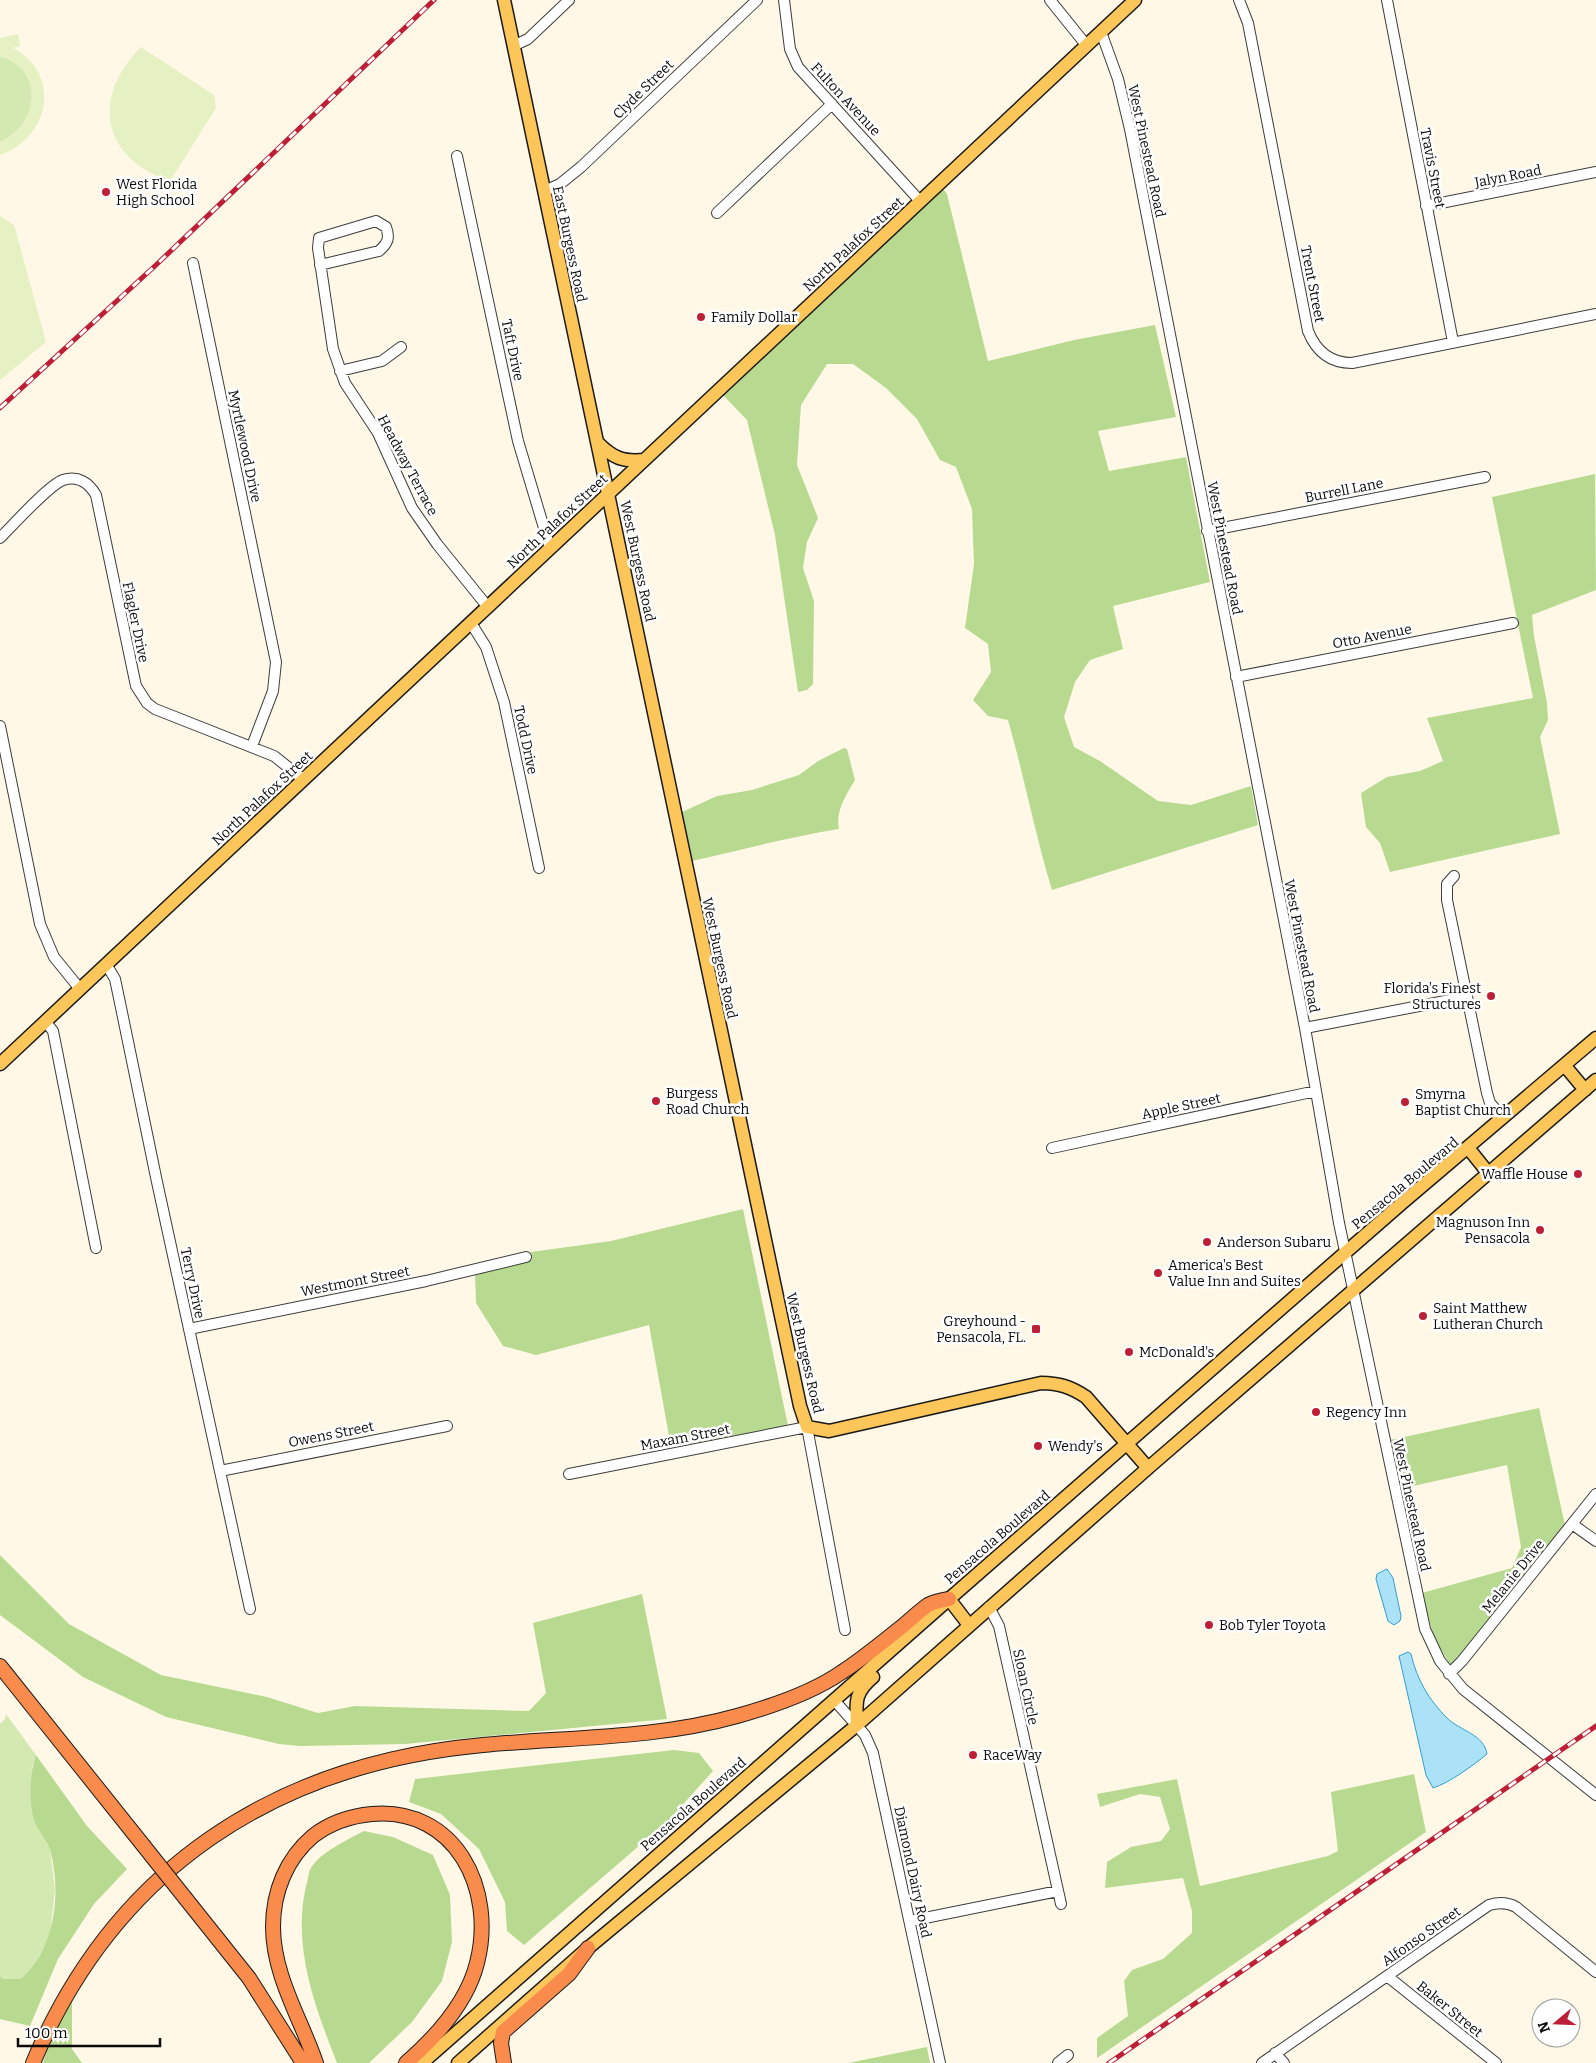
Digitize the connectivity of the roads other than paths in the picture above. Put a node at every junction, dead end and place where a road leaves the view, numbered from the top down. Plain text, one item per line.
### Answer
1 (504, 0) edge
2 (569, 0) edge
3 (757, 0) edge
4 (784, 0) edge
5 (1050, 0) edge
6 (1135, 0) edge
7 (1239, 0) edge
8 (1386, 0) edge
9 (1101, 32) junction
10 (513, 46) junction
11 (1087, 46) junction
12 (832, 104) junction
13 (457, 156) dead end
14 (1596, 172) edge
15 (544, 191) junction
16 (920, 201) junction
17 (1426, 206) junction
18 (717, 213) dead end
19 (193, 263) dead end
20 (320, 265) junction
21 (1596, 314) edge
22 (1453, 342) junction
23 (401, 347) dead end
24 (340, 371) junction
25 (597, 442) junction
26 (644, 460) junction
27 (1485, 477) dead end
28 (608, 493) junction
29 (1207, 530) junction
30 (0, 538) edge
31 (550, 548) junction
32 (487, 606) junction
33 (471, 623) junction
34 (1513, 623) dead end
35 (1236, 677) junction
36 (0, 726) edge
37 (252, 746) junction
38 (304, 779) junction
39 (539, 868) dead end
40 (1454, 876) dead end
41 (106, 964) junction
42 (80, 989) junction
43 (1466, 997) junction
44 (45, 1021) junction
45 (1305, 1028) junction
46 (1596, 1038) edge
47 (0, 1064) edge
48 (1565, 1066) junction
49 (1596, 1080) edge
50 (1585, 1090) junction
51 (1316, 1091) junction
52 (1502, 1118) junction
53 (1052, 1148) dead end
54 (1469, 1148) junction
55 (1489, 1174) junction
56 (96, 1248) dead end
57 (1346, 1253) junction
58 (526, 1257) dead end
59 (1354, 1289) junction
60 (189, 1329) junction
61 (447, 1426) dead end
62 (807, 1427) junction
63 (1126, 1444) junction
64 (1148, 1468) junction
65 (220, 1471) junction
66 (569, 1474) dead end
67 (1596, 1494) edge
68 (1572, 1524) junction
69 (1596, 1541) edge
70 (951, 1602) junction
71 (989, 1607) junction
72 (250, 1609) dead end
73 (969, 1625) junction
74 (845, 1630) dead end
75 (0, 1666) edge
76 (1449, 1674) junction
77 (834, 1700) junction
78 (857, 1725) junction
79 (1596, 1795) edge
80 (1058, 1892) junction
81 (1061, 1904) dead end
82 (910, 1922) junction
83 (588, 1948) junction
84 (1596, 1972) edge
85 (1387, 1976) junction
86 (1275, 2053) junction
87 (1068, 2055) dead end
88 (33, 2063) edge
89 (303, 2063) edge
90 (316, 2063) edge
91 (406, 2063) edge
92 (422, 2063) edge
93 (458, 2063) edge
94 (504, 2063) edge
95 (940, 2063) edge
96 (1058, 2063) edge
97 (1262, 2063) edge
98 (1284, 2063) edge
99 (1496, 2063) edge

1 - 10 main road, East Burgess Road
2 - 10 street
3 - 15 street, Clyde Street
4 - 12 street, Fulton Avenue
5 - 11 street
6 - 9 main road, North Palafox Street
7 - 22 street, Trent Street
8 - 17 street, Travis Street
9 - 11 main road, North Palafox Street
9 - 29 street, West Pinestead Road
10 - 15 main road, East Burgess Road
11 - 16 main road, North Palafox Street
12 - 16 street, Fulton Avenue
12 - 18 street
13 - 31 street, Taft Drive
14 - 17 street, Jalyn Road
15 - 25 main road, East Burgess Road
16 - 26 main road, North Palafox Street
17 - 22 street, Travis Street
19 - 37 street, Myrtlewood Drive
20 - 20 street, Headway Terrace
20 - 24 street, Headway Terrace
21 - 22 street, Trent Street
23 - 24 street
24 - 32 street, Headway Terrace
25 - 26 main road
25 - 28 main road, East Burgess Road
26 - 28 main road, North Palafox Street
27 - 29 street, Burrell Lane
28 - 31 main road, North Palafox Street
28 - 62 main road, West Burgess Road
29 - 35 street, West Pinestead Road
30 - 37 street, Flagler Drive
31 - 32 main road, North Palafox Street
32 - 33 main road, North Palafox Street
33 - 38 main road, North Palafox Street
33 - 39 street, Todd Drive
34 - 35 street, Otto Avenue
35 - 45 street, West Pinestead Road
36 - 42 street
37 - 38 street, Flagler Drive
38 - 41 main road, North Palafox Street
40 - 43 street
41 - 42 main road, North Palafox Street
41 - 60 street, Terry Drive
42 - 44 main road, North Palafox Street
43 - 45 street
43 - 52 street
44 - 47 main road, North Palafox Street
44 - 56 street
45 - 51 street, West Pinestead Road
46 - 48 main road, Pensacola Boulevard
48 - 50 main road
48 - 52 main road, Pensacola Boulevard
49 - 50 main road
50 - 55 main road
51 - 53 street, Apple Street
51 - 57 street, West Pinestead Road
52 - 54 main road, Pensacola Boulevard
54 - 55 main road
54 - 57 main road, Pensacola Boulevard
55 - 59 main road
57 - 59 street, West Pinestead Road
57 - 63 main road, Pensacola Boulevard
58 - 60 street, Westmont Street
59 - 64 main road
59 - 76 street, West Pinestead Road
60 - 65 street, Terry Drive
61 - 65 street, Owens Street
62 - 63 main road, West Burgess Road
62 - 66 street, Maxam Street
62 - 74 street, West Burgess Road
63 - 64 main road, West Burgess Road
63 - 70 main road, Pensacola Boulevard
64 - 71 main road
65 - 72 street, Terry Drive
67 - 68 street, Melanie Drive
68 - 69 street
68 - 76 street, Melanie Drive
70 - 73 main road
70 - 77 main road, Pensacola Boulevard
70 - 78 main road
70 - 88 highway
71 - 73 main road
71 - 80 street, Sloan Circle
73 - 78 main road
75 - 89 highway, bridge
76 - 79 street, West Pinestead Road
77 - 78 street, Diamond Dairy Road
77 - 92 main road, Pensacola Boulevard
78 - 82 street, Diamond Dairy Road
78 - 83 main road
80 - 81 street, Sloan Circle
80 - 82 street
82 - 95 street, Diamond Dairy Road
83 - 93 main road
83 - 94 highway
84 - 85 street, Alfonso Street
85 - 86 street, Alfonso Street
85 - 99 street, Baker Street
86 - 97 street, Alfonso Street
86 - 98 street
87 - 96 street
90 - 91 highway

